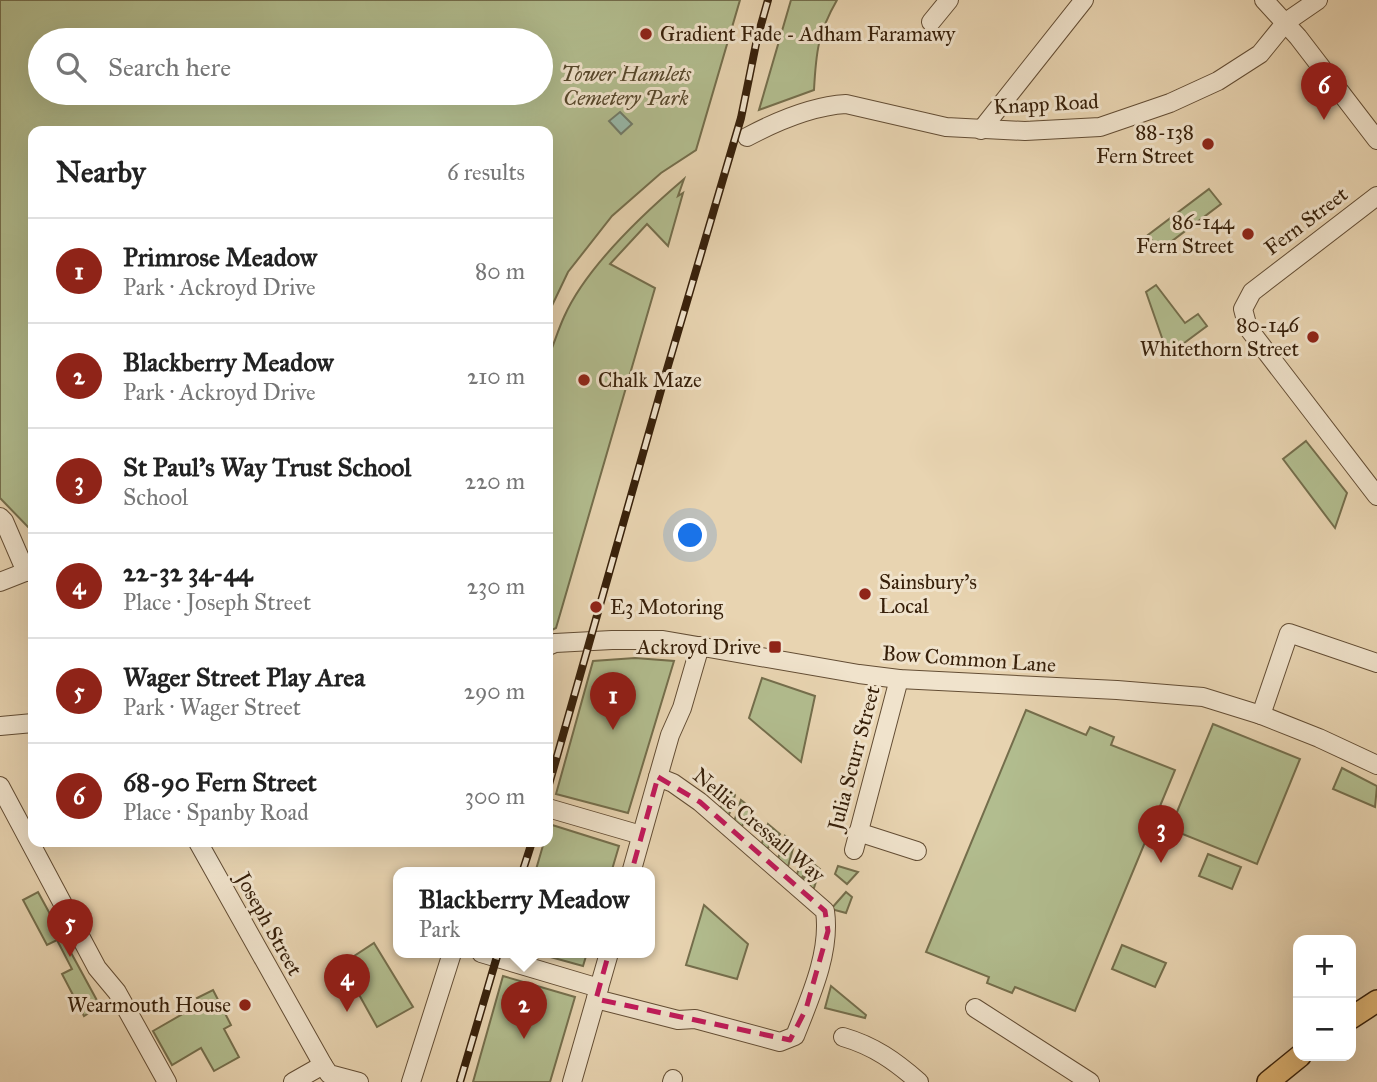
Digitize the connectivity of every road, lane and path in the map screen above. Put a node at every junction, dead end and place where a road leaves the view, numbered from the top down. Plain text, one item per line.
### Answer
1 (949, 0) edge
2 (1084, 0) edge
3 (1264, 0) edge
4 (1318, 0) edge
5 (931, 22) dead end
6 (1286, 22) junction
7 (981, 130) junction
8 (747, 137) dead end
9 (1377, 140) edge
10 (1377, 196) edge
11 (1377, 496) edge
12 (0, 517) edge
13 (28, 566) edge
14 (28, 571) edge
15 (0, 583) edge
16 (553, 644) edge
17 (700, 646) junction
18 (1377, 663) edge
19 (900, 679) junction
20 (1261, 715) junction
21 (28, 723) edge
22 (0, 726) edge
23 (1377, 765) edge
24 (657, 777) junction
25 (0, 786) edge
26 (553, 809) edge
27 (858, 832) junction
28 (641, 835) junction
29 (28, 839) edge
30 (33, 847) edge
31 (201, 847) edge
32 (853, 850) dead end
33 (917, 850) dead end
34 (633, 867) edge
35 (450, 958) edge
36 (496, 958) edge
37 (608, 958) edge
38 (598, 993) junction
39 (1377, 1002) edge
40 (975, 1008) dead end
41 (1356, 1015) edge
42 (843, 1037) dead end
43 (1294, 1061) edge
44 (323, 1065) junction
45 (167, 1082) edge
46 (293, 1082) edge
47 (359, 1082) edge
48 (411, 1082) edge
49 (572, 1082) edge
50 (919, 1082) edge
51 (1090, 1082) edge
52 (1268, 1082) edge

1 - 5 street
2 - 7 street
3 - 6 street
4 - 6 street, Knapp Road
6 - 7 street, Knapp Road
6 - 9 street
7 - 8 street, Knapp Road
10 - 11 street, Fern Street
12 - 13 street
14 - 15 street
16 - 17 street, Bow Common Lane
17 - 19 street, Bow Common Lane
17 - 24 street
18 - 20 street
19 - 20 street, Bow Common Lane
19 - 27 street, Julia Scurr Street
20 - 23 street, Bow Common Lane
21 - 22 street
24 - 28 street
24 - 38 street, Nellie Cressall Way
25 - 29 street
26 - 28 street
27 - 32 street, Julia Scurr Street
27 - 33 street
28 - 34 street
30 - 45 street
31 - 44 street, Joseph Street
35 - 48 street
36 - 38 street
37 - 38 street
38 - 49 street
39 - 41 main road
40 - 51 street
42 - 50 street
43 - 52 main road
44 - 46 street
44 - 47 street

